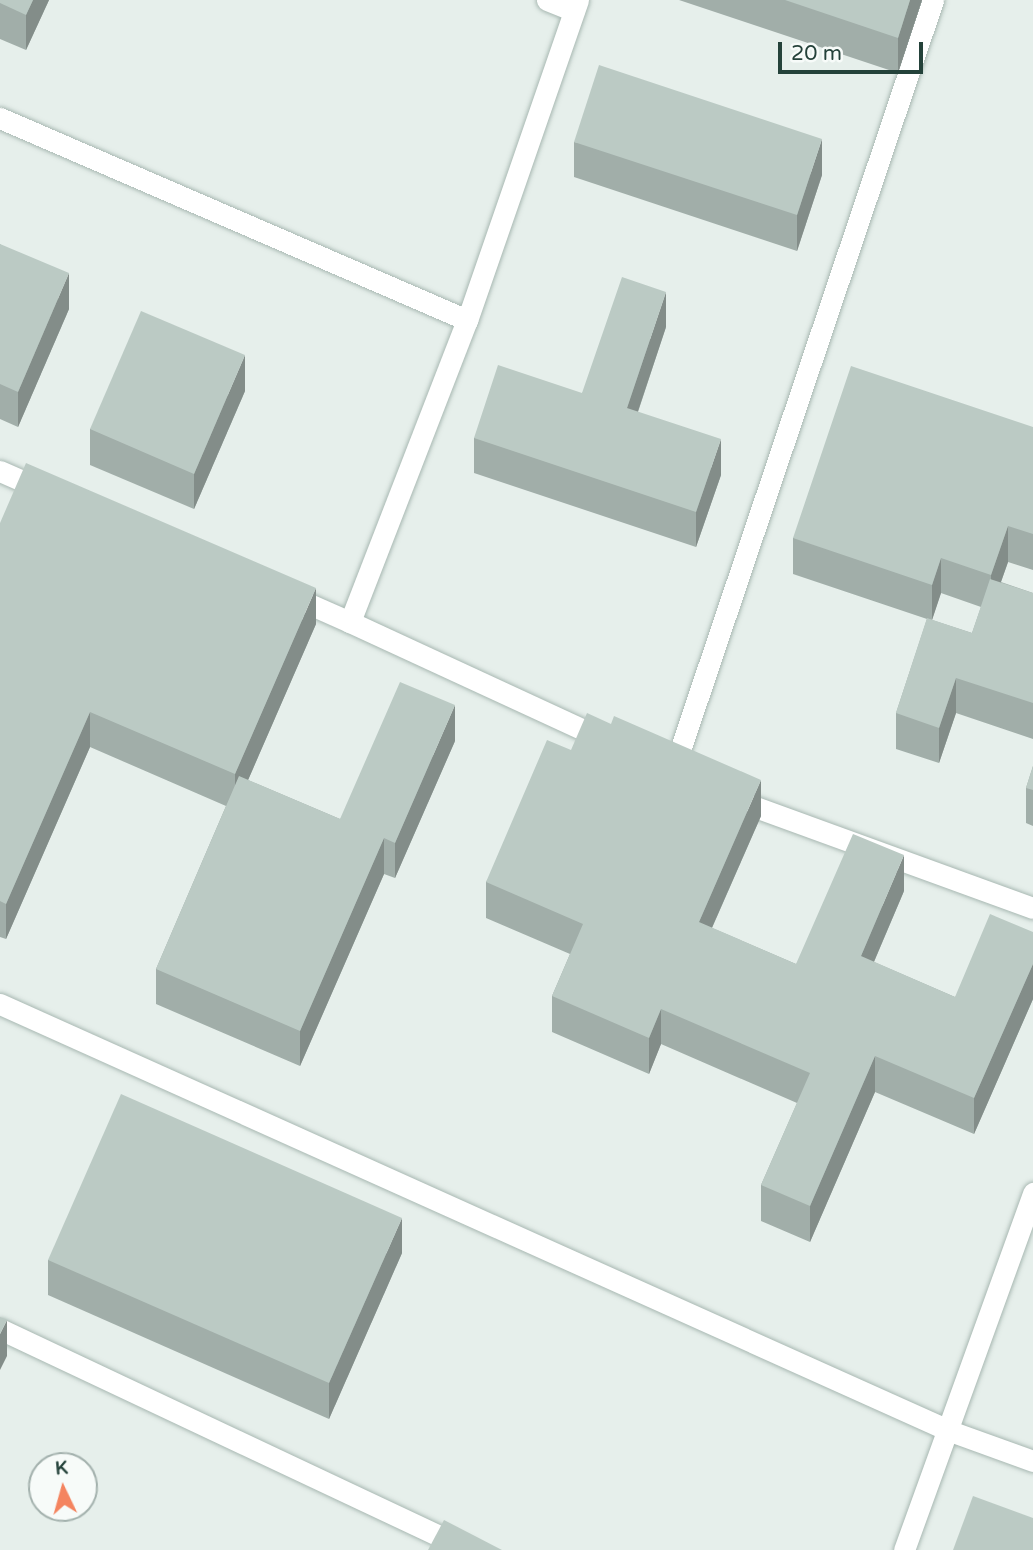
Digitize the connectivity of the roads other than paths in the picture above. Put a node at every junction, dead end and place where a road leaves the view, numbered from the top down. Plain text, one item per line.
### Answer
1 (547, 0) edge
2 (933, 0) edge
3 (576, 6) edge
4 (0, 118) edge
5 (467, 320) junction
6 (0, 471) edge
7 (62, 498) edge
8 (275, 589) edge
9 (350, 622) junction
10 (623, 748) edge
11 (648, 760) edge
12 (673, 771) junction
13 (1033, 908) edge
14 (0, 1004) edge
15 (1033, 1194) edge
16 (0, 1329) edge
17 (950, 1431) junction
18 (1033, 1461) edge
19 (469, 1550) edge
20 (904, 1550) edge

1 - 3 street
2 - 12 street
3 - 5 street
4 - 5 street
5 - 9 street
6 - 7 street
8 - 9 street
9 - 10 street
11 - 12 street
12 - 13 street
14 - 17 street
15 - 17 street
16 - 19 street
17 - 18 street
17 - 20 street

